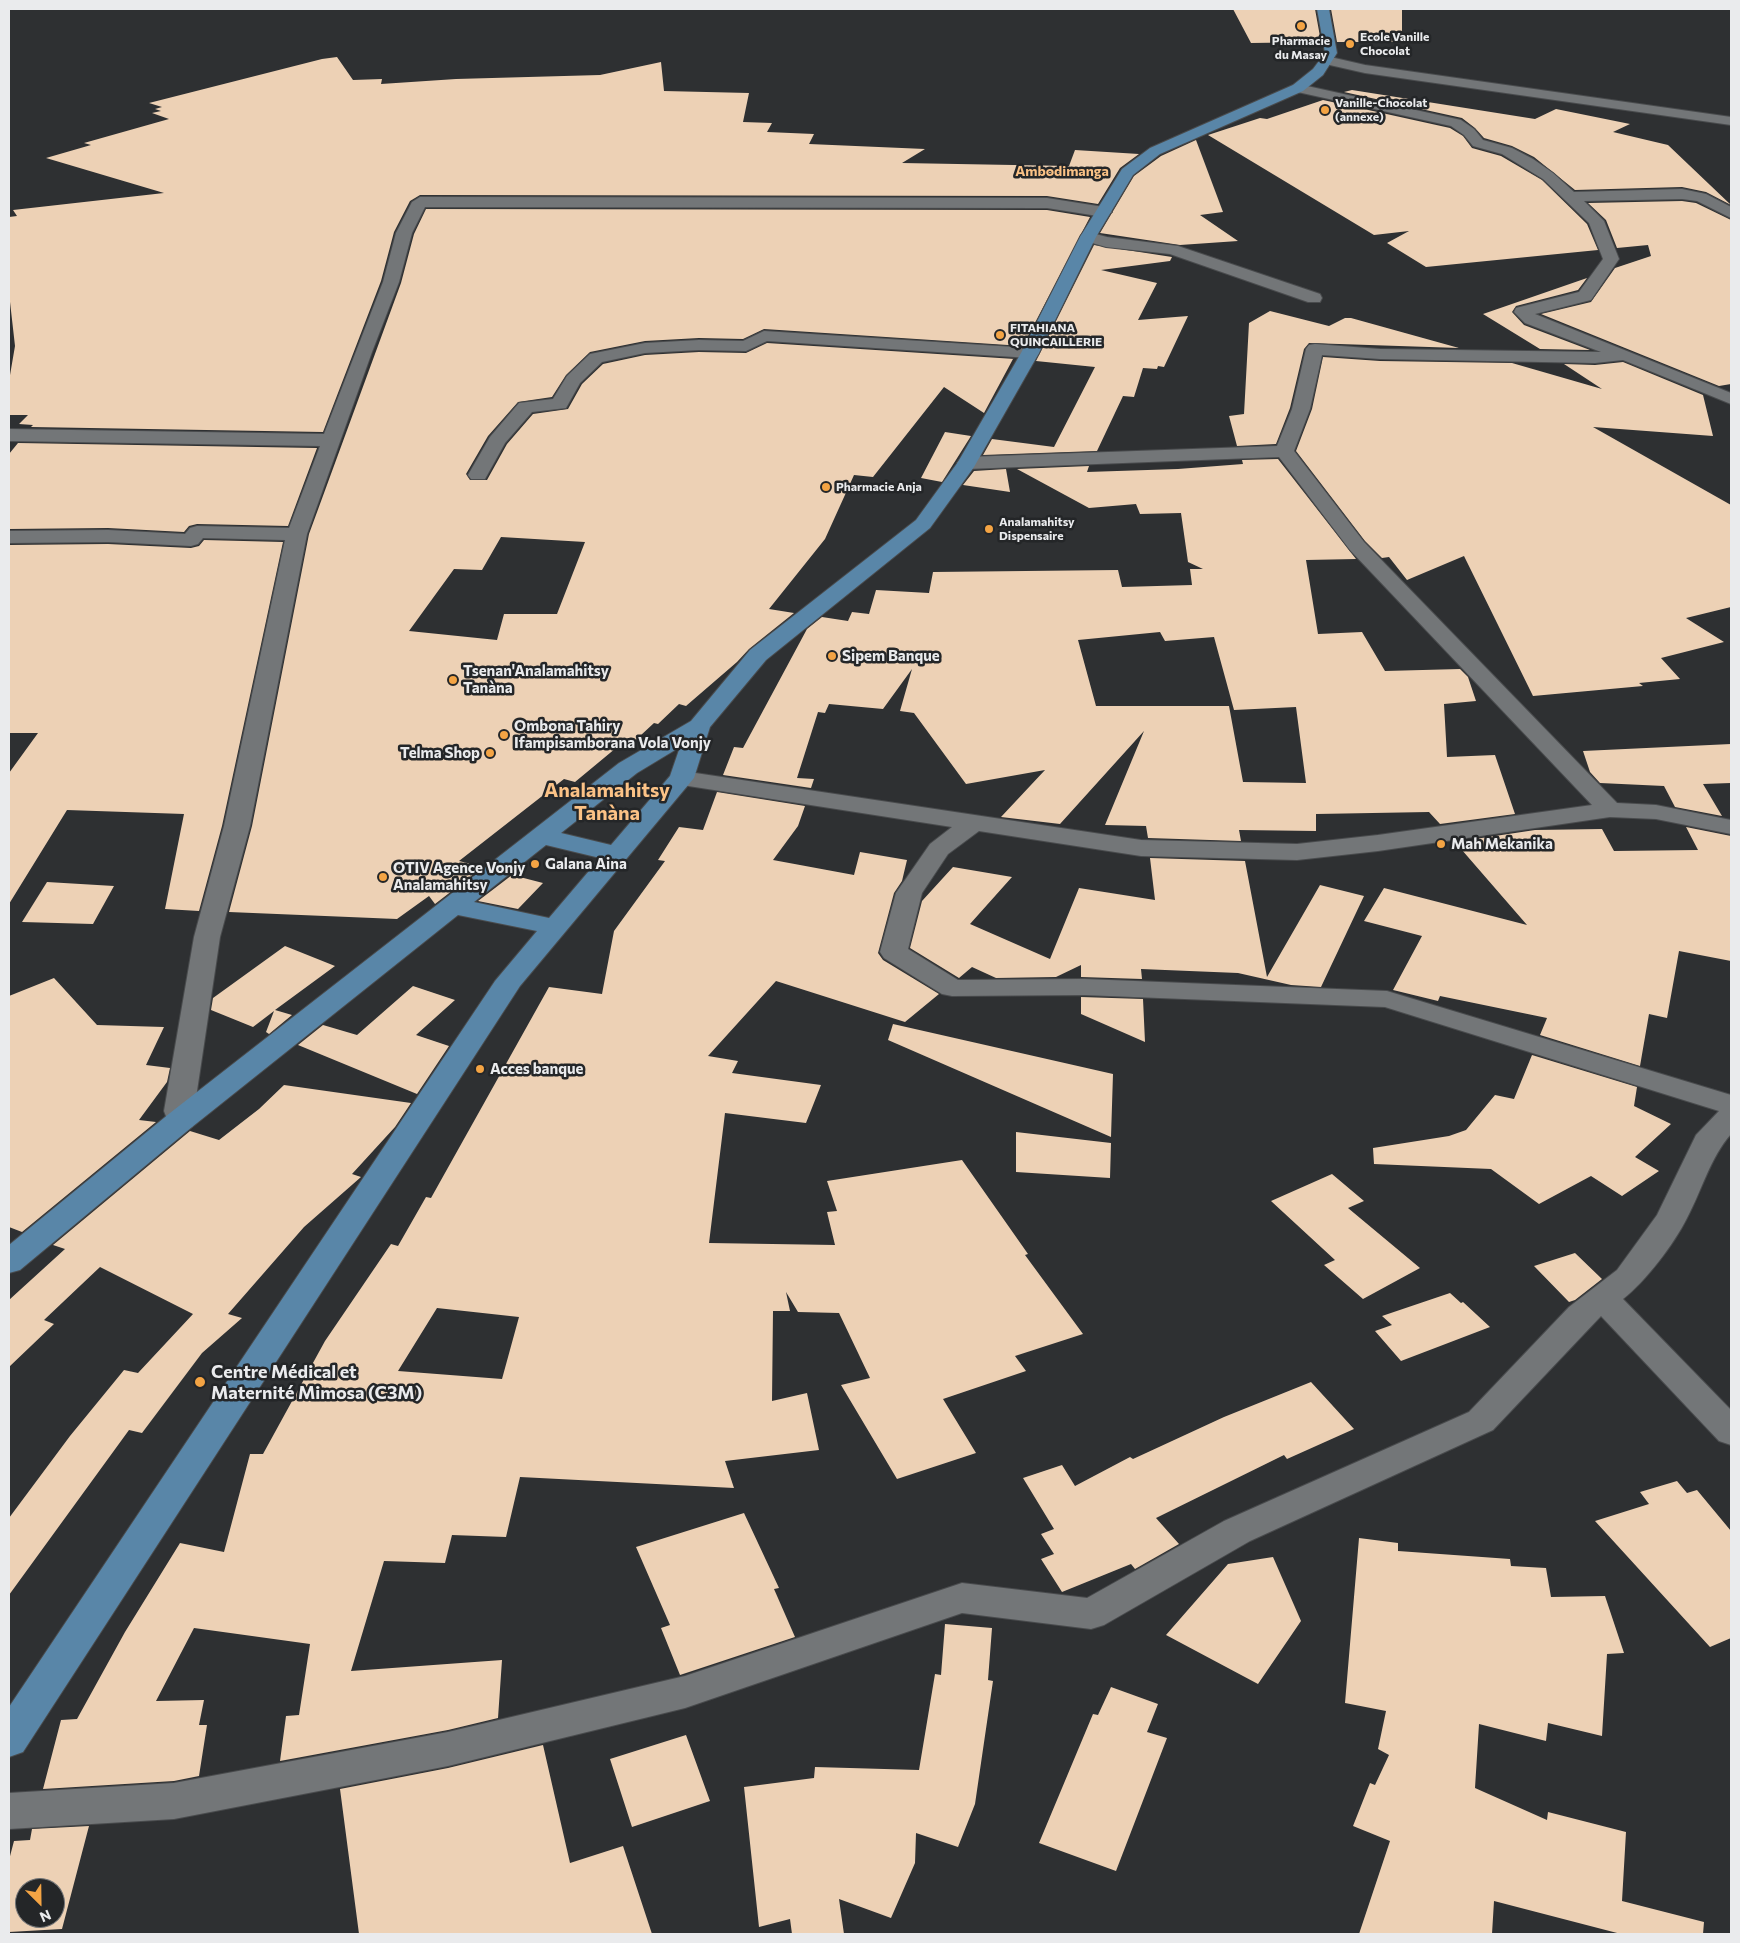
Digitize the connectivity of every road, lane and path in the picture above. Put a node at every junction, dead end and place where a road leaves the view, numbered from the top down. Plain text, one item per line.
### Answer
1 (1323, 9) edge
2 (1326, 60) junction
3 (1298, 88) junction
4 (1731, 121) edge
5 (1571, 197) junction
6 (1104, 212) junction
7 (1731, 213) edge
8 (1088, 237) junction
9 (1314, 298) dead end
10 (1030, 353) junction
11 (1625, 355) junction
12 (1731, 400) edge
13 (9, 435) edge
14 (331, 440) junction
15 (1284, 451) junction
16 (967, 462) junction
17 (478, 475) dead end
18 (297, 534) junction
19 (9, 537) edge
20 (699, 726) junction
21 (628, 768) junction
22 (682, 778) junction
23 (1610, 810) junction
24 (972, 824) junction
25 (1731, 827) edge
26 (541, 836) junction
27 (617, 854) junction
28 (452, 906) junction
29 (555, 927) junction
30 (1731, 1105) edge
31 (1731, 1116) edge
32 (181, 1120) junction
33 (9, 1262) edge
34 (1603, 1298) junction
35 (1731, 1432) edge
36 (9, 1740) edge
37 (9, 1811) edge

1 - 2 main road
2 - 3 main road
2 - 4 street
3 - 5 street
3 - 6 main road
5 - 7 street
5 - 11 street
6 - 8 main road
6 - 14 street
8 - 9 street
8 - 10 main road
10 - 16 main road
10 - 17 street
11 - 12 street
11 - 15 street
13 - 14 street
14 - 18 street
15 - 16 street
15 - 23 street
16 - 20 main road
18 - 19 street
18 - 32 street
20 - 21 main road
20 - 22 main road
21 - 22 main road
21 - 26 main road
22 - 24 street
22 - 27 main road
23 - 24 street
23 - 25 street
24 - 30 street
26 - 27 main road
26 - 28 main road
27 - 29 main road
28 - 29 main road
28 - 32 main road
29 - 36 main road
31 - 34 street
32 - 33 main road
34 - 35 street
34 - 37 street

